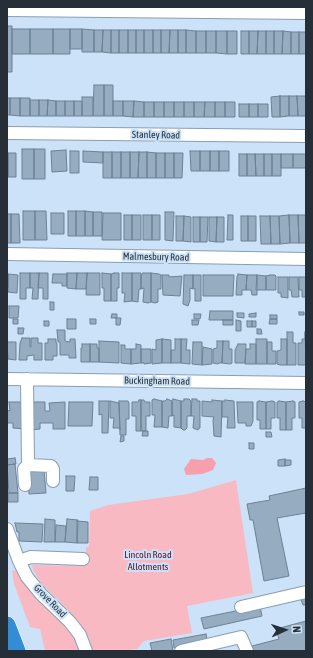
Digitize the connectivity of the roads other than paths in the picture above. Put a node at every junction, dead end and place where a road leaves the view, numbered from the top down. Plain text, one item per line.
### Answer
1 (7, 10) edge
2 (306, 13) edge
3 (7, 133) edge
4 (306, 136) edge
5 (7, 254) edge
6 (306, 259) edge
7 (7, 379) edge
8 (27, 379) junction
9 (306, 383) edge
10 (28, 466) junction
11 (53, 481) dead end
12 (25, 485) dead end
13 (7, 528) edge
14 (83, 559) dead end
15 (19, 560) junction
16 (306, 592) edge
17 (241, 607) dead end
18 (7, 625) edge
19 (17, 651) edge
20 (86, 651) edge
21 (181, 651) edge
22 (246, 651) edge

1 - 2 street
3 - 4 street, Stanley Road
5 - 6 street, Malmesbury Road
7 - 8 street, Buckingham Road
8 - 9 street, Buckingham Road
8 - 10 street
10 - 11 street
10 - 12 street
13 - 15 street, Grove Road
14 - 15 street
15 - 20 street, Grove Road
16 - 17 street
18 - 19 highway
21 - 22 street

